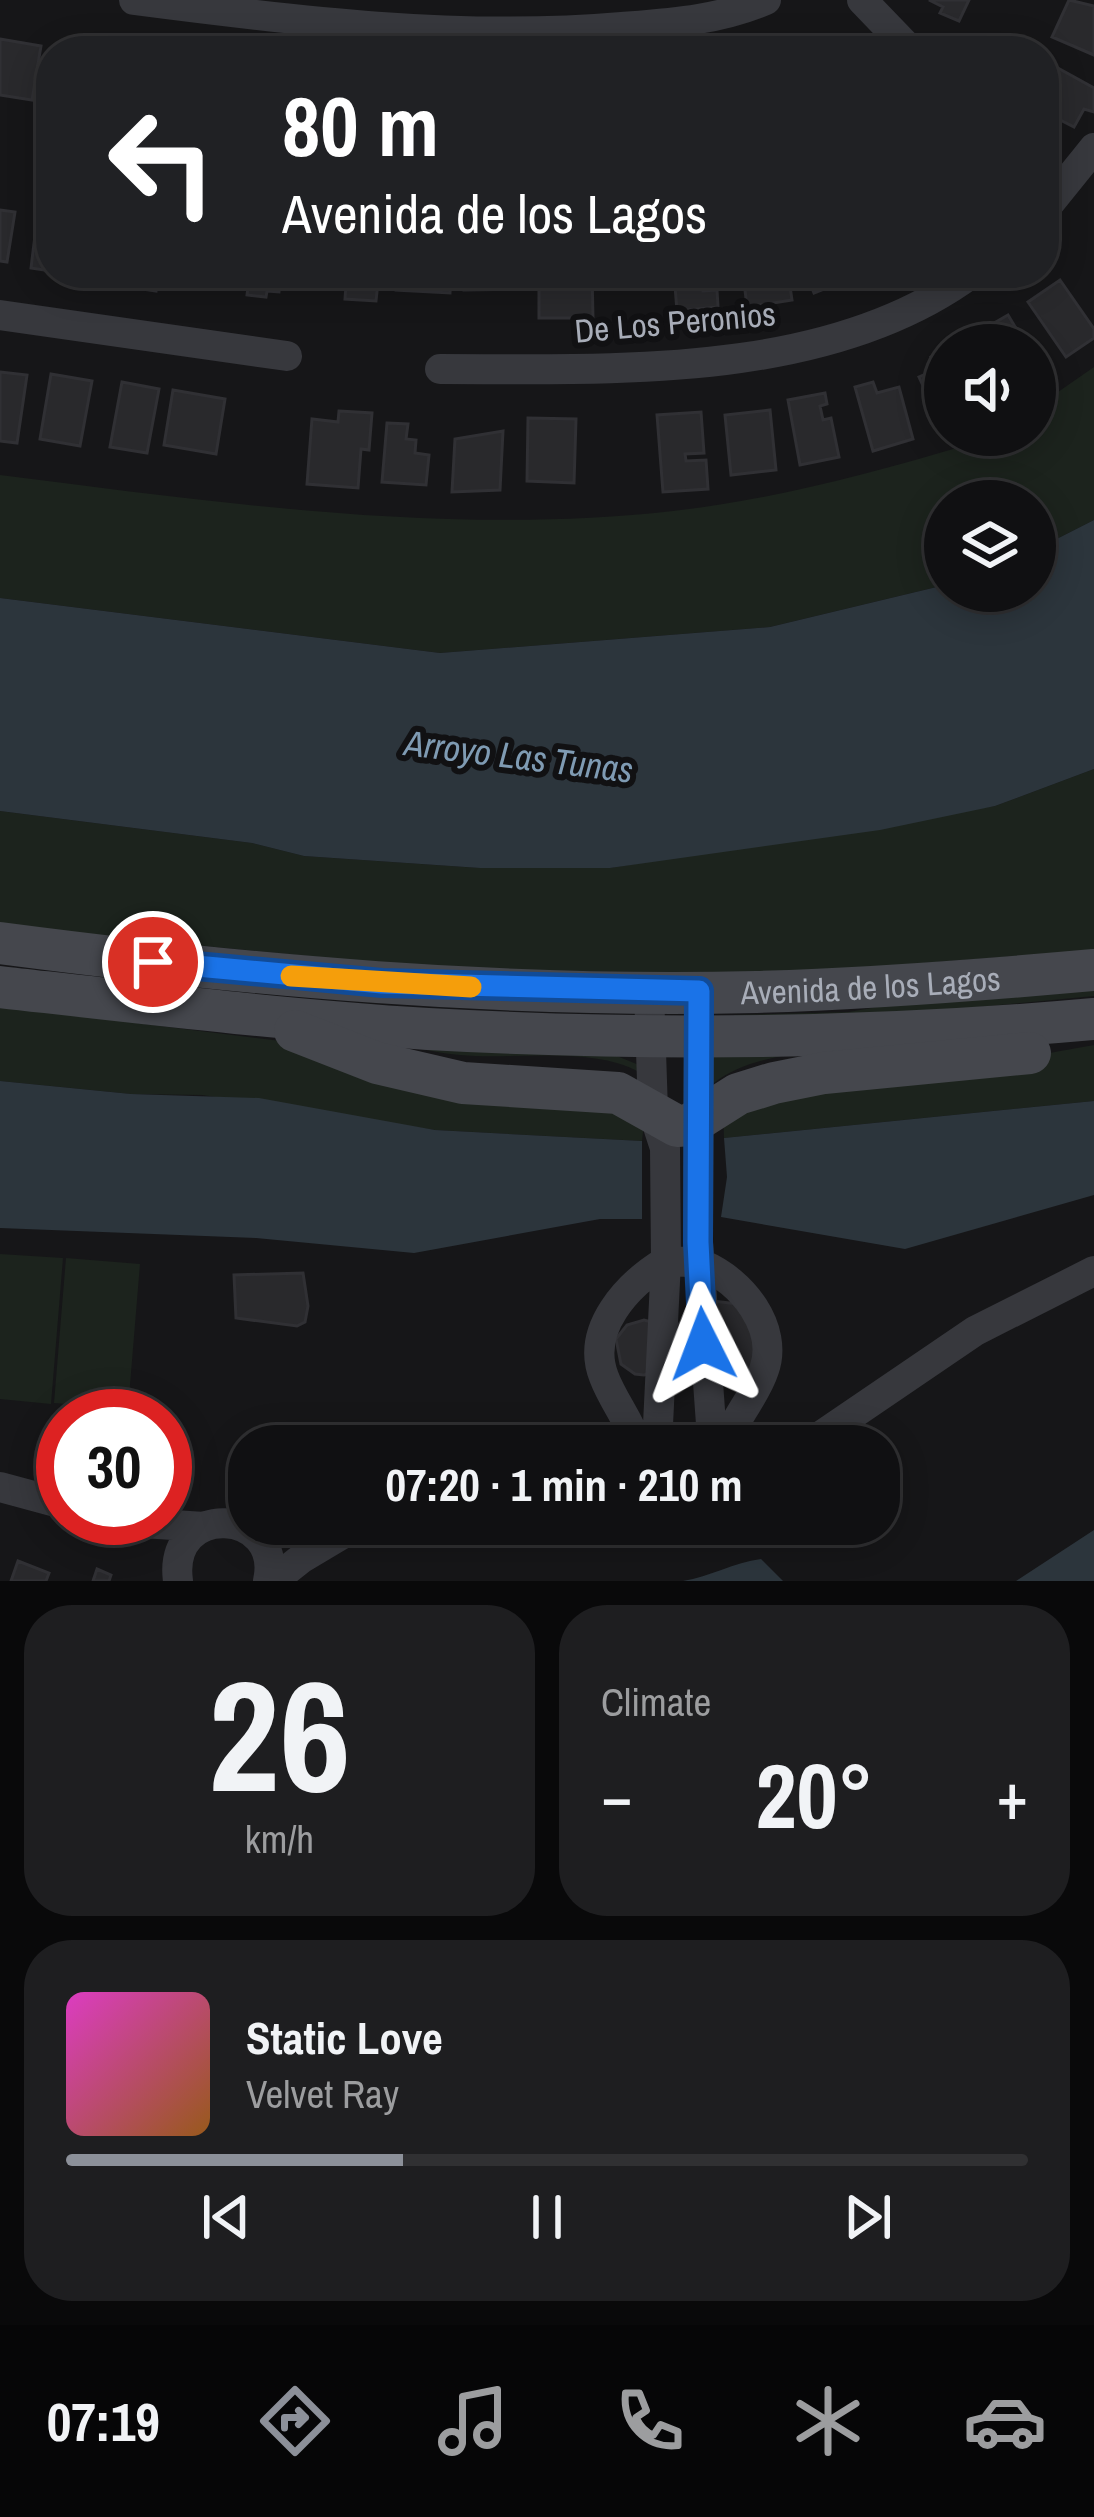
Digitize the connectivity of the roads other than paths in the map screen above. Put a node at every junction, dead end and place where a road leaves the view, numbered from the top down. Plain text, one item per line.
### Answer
1 (766, 0) edge
2 (862, 0) edge
3 (150, 1) edge
4 (897, 36) edge
5 (1094, 148) edge
6 (1059, 188) edge
7 (946, 288) edge
8 (0, 315) edge
9 (287, 356) dead end
10 (440, 369) dead end
11 (0, 943) edge
12 (1094, 970) edge
13 (0, 988) edge
14 (649, 991) junction
15 (699, 991) junction
16 (254, 1016) junction
17 (1094, 1018) edge
18 (650, 1036) junction
19 (700, 1036) junction
20 (1094, 1040) edge
21 (659, 1129) junction
22 (698, 1132) junction
23 (665, 1253) junction
24 (698, 1253) junction
25 (1094, 1271) edge
26 (628, 1425) edge
27 (658, 1425) edge
28 (718, 1425) edge
29 (731, 1425) edge
30 (837, 1425) edge
31 (0, 1486) edge
32 (36, 1496) edge
33 (228, 1523) edge
34 (192, 1526) edge
35 (204, 1527) junction
36 (163, 1545) edge
37 (263, 1545) edge
38 (324, 1545) edge
39 (177, 1575) edge
40 (270, 1581) edge

1 - 3 street
2 - 4 street
5 - 6 street
7 - 10 street, De Los Peronios
8 - 9 street
11 - 14 street, Avenida de los Lagos
12 - 15 street, Avenida de los Lagos
13 - 16 street, Avenida de los Lagos
14 - 15 street, Avenida de los Lagos
14 - 18 street
15 - 19 street
16 - 18 street, Avenida de los Lagos
16 - 21 street
17 - 19 street, Avenida de los Lagos
18 - 19 street, Avenida de los Lagos
18 - 21 street
19 - 22 street
20 - 22 street
21 - 22 street
21 - 23 street
22 - 24 street
23 - 24 street
23 - 26 street
23 - 27 street
24 - 28 street
24 - 29 street
25 - 30 street
31 - 32 street
33 - 35 street
34 - 35 street
35 - 39 street
36 - 39 street
37 - 40 street
38 - 40 street

